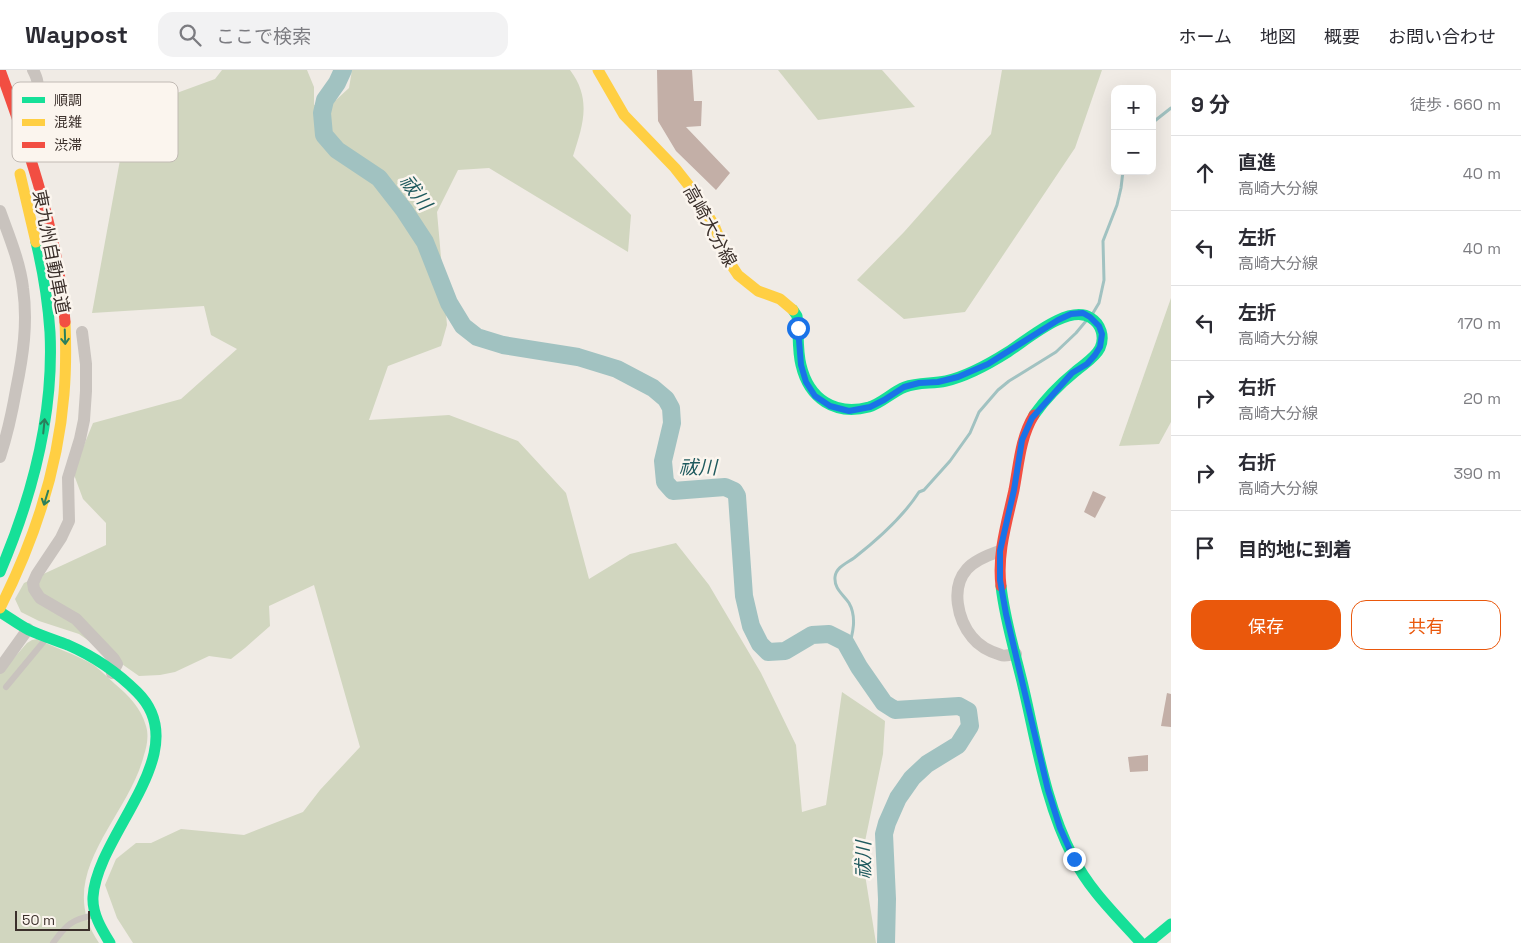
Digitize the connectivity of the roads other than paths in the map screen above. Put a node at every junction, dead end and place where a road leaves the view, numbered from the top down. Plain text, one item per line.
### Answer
1 (0, 70) edge
2 (33, 70) edge
3 (598, 70) edge
4 (38, 82) edge
5 (12, 105) edge
6 (16, 162) edge
7 (31, 162) edge
8 (0, 211) edge
9 (82, 332) dead end
10 (0, 457) edge
11 (1000, 551) junction
12 (0, 572) edge
13 (0, 608) edge
14 (0, 612) edge
15 (25, 628) junction
16 (48, 637) junction
17 (1016, 654) junction
18 (0, 668) edge
19 (112, 673) junction
20 (6, 687) dead end
21 (96, 915) junction
22 (1171, 924) edge
23 (53, 943) edge
24 (110, 943) edge
25 (1141, 943) edge
26 (1148, 943) edge

1 -> 5 main road, 東九州自動車道
2 - 4 street
3 - 11 main road, 高崎大分線
12 -> 6 main road, 東九州自動車道
7 -> 13 main road, 東九州自動車道
8 - 10 street
9 - 19 street
11 - 17 main road, 高崎大分線
11 - 17 street
14 - 15 main road
15 - 16 main road
15 - 18 street
16 - 19 main road
16 - 20 lane
17 - 25 main road, 高崎大分線
19 - 21 main road
21 - 23 lane
21 - 24 main road
22 - 26 main road

